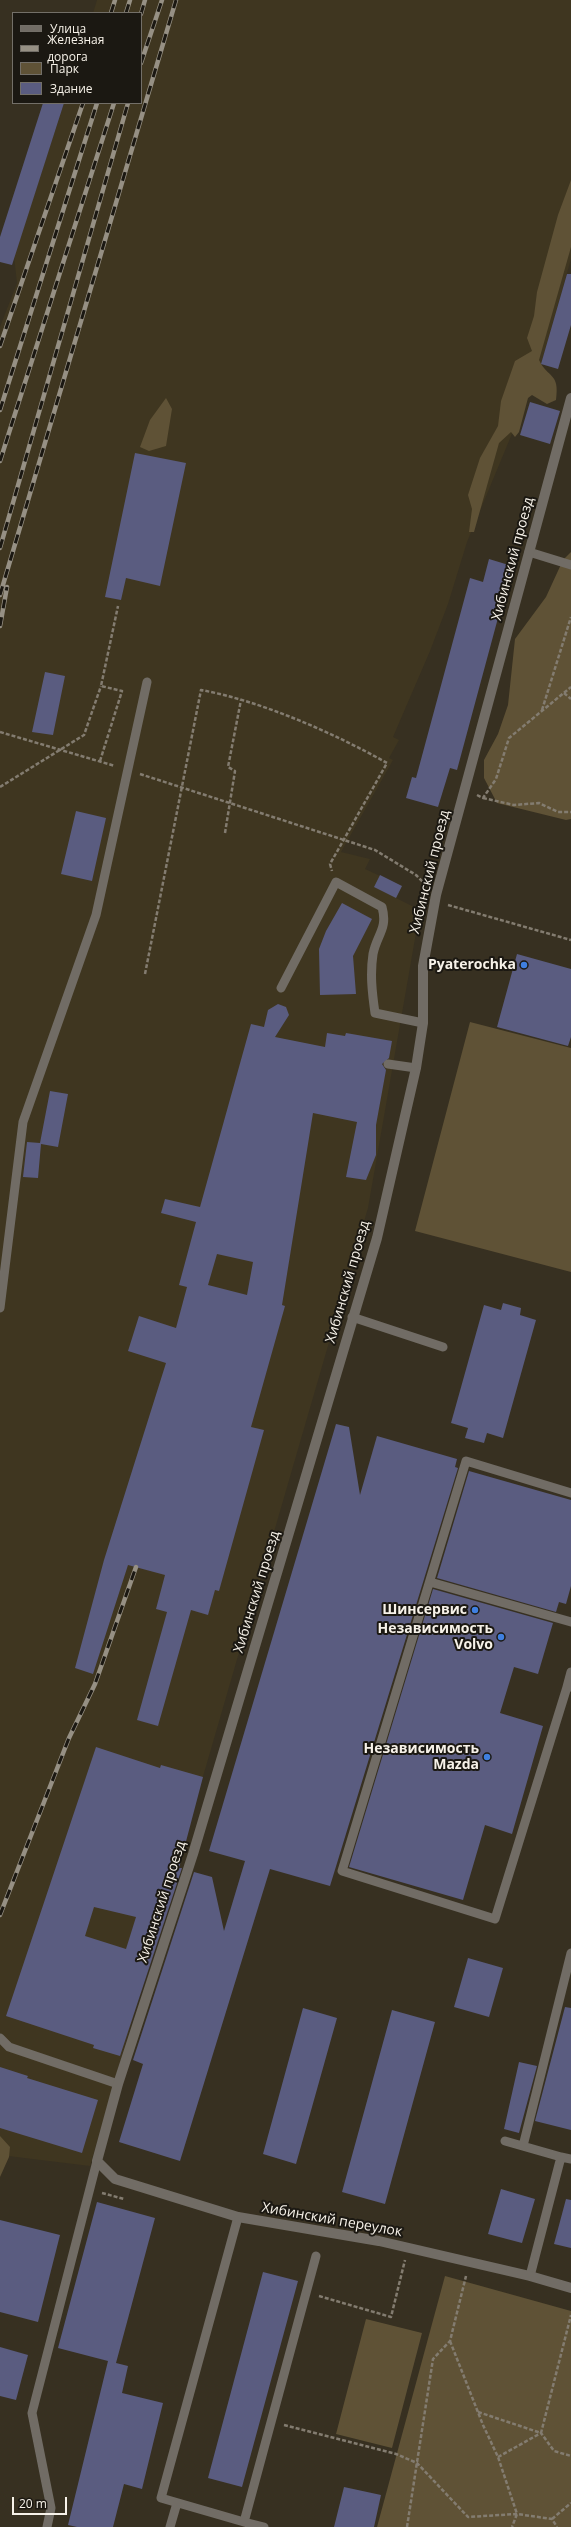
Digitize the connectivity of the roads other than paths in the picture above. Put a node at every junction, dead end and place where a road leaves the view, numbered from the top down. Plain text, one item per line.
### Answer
1 (571, 398) edge
2 (529, 552) junction
3 (571, 565) edge
4 (147, 682) dead end
5 (281, 988) dead end
6 (423, 1023) junction
7 (388, 1064) dead end
8 (416, 1068) junction
9 (0, 1308) edge
10 (352, 1317) junction
11 (443, 1347) dead end
12 (571, 1493) edge
13 (430, 1582) junction
14 (571, 1622) edge
15 (571, 1672) edge
16 (569, 1687) edge
17 (571, 1953) edge
18 (0, 2038) edge
19 (118, 2084) junction
20 (505, 2141) dead end
21 (523, 2146) junction
22 (561, 2157) junction
23 (571, 2160) edge
24 (98, 2161) junction
25 (238, 2217) junction
26 (316, 2256) dead end
27 (530, 2276) junction
28 (571, 2288) edge
29 (177, 2503) junction
30 (244, 2522) junction
31 (47, 2527) edge
32 (170, 2527) edge
33 (264, 2527) edge

1 - 2 street, Хибинский проезд
2 - 3 lane
2 - 6 street, Хибинский проезд
4 - 9 lane
5 - 6 lane
6 - 8 street, Хибинский проезд
7 - 8 lane
8 - 10 street, Хибинский проезд
10 - 11 lane
10 - 19 street, Хибинский проезд
12 - 13 lane
13 - 14 lane
13 - 16 lane
15 - 16 lane
17 - 21 lane
18 - 19 lane
19 - 24 street, Хибинский проезд
20 - 21 lane
21 - 22 lane
22 - 23 lane
22 - 27 lane
24 - 25 street, Хибинский переулок
24 - 31 lane
25 - 27 street, Хибинский переулок
25 - 29 lane
26 - 30 lane
27 - 28 street, Хибинский переулок
29 - 30 lane
29 - 32 lane
30 - 33 lane

